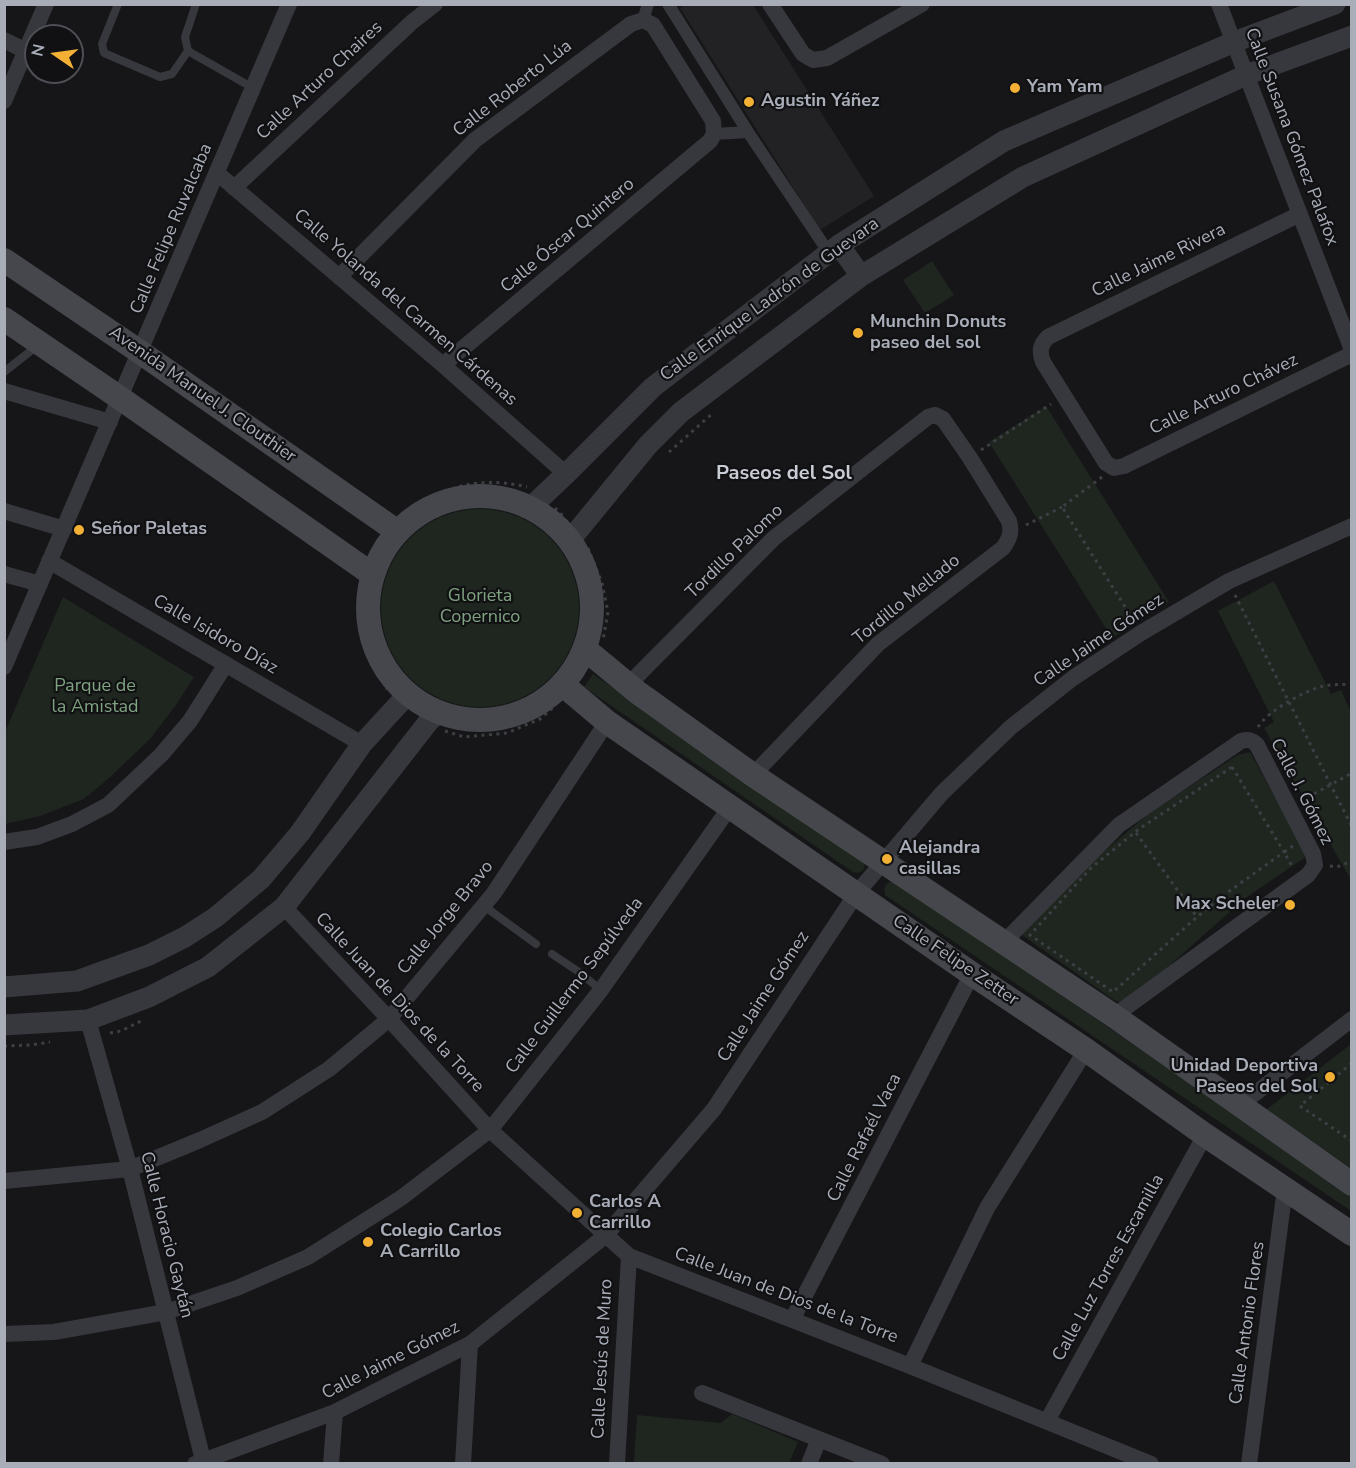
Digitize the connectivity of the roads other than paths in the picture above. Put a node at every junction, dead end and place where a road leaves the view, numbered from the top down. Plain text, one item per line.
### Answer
1 (46, 4) edge
2 (118, 4) edge
3 (196, 4) edge
4 (289, 4) edge
5 (435, 4) edge
6 (668, 4) edge
7 (770, 4) edge
8 (922, 4) edge
9 (1219, 4) edge
10 (1335, 4) edge
11 (646, 12) edge
12 (37, 24) edge
13 (1352, 36) edge
14 (4, 40) edge
15 (1234, 42) junction
16 (24, 50) edge
17 (188, 51) junction
18 (24, 56) edge
19 (1246, 75) junction
20 (253, 88) junction
21 (4, 101) edge
22 (748, 132) junction
23 (714, 134) junction
24 (217, 173) junction
25 (234, 188) junction
26 (1300, 214) junction
27 (834, 249) junction
28 (4, 260) edge
29 (861, 276) junction
30 (339, 277) junction
31 (4, 319) edge
32 (40, 343) junction
33 (140, 352) junction
34 (1352, 352) edge
35 (443, 365) junction
36 (4, 372) edge
37 (4, 391) edge
38 (120, 398) junction
39 (110, 422) junction
40 (1114, 468) joint
41 (566, 474) junction
42 (536, 502) junction
43 (4, 511) edge
44 (1352, 526) edge
45 (63, 529) junction
46 (395, 530) junction
47 (1011, 533) joint
48 (574, 536) junction
49 (50, 561) junction
50 (369, 572) junction
51 (4, 574) edge
52 (40, 584) junction
53 (10, 642) edge
54 (590, 653) junction
55 (226, 664) junction
56 (4, 667) edge
57 (628, 685) junction
58 (566, 687) junction
59 (397, 696) junction
60 (441, 722) junction
61 (607, 722) junction
62 (362, 744) junction
63 (753, 775) junction
64 (730, 807) junction
65 (4, 842) edge
66 (883, 861) junction
67 (856, 894) junction
68 (484, 906) junction
69 (284, 907) junction
70 (1003, 943) junction
71 (536, 944) dead end
72 (552, 954) dead end
73 (972, 974) junction
74 (4, 987) edge
75 (601, 990) junction
76 (1114, 1017) junction
77 (389, 1018) junction
78 (1352, 1019) edge
79 (4, 1025) edge
80 (90, 1028) junction
81 (1086, 1050) junction
82 (1240, 1105) junction
83 (490, 1130) junction
84 (1205, 1135) junction
85 (130, 1168) junction
86 (4, 1181) edge
87 (1352, 1184) edge
88 (1285, 1188) junction
89 (1352, 1234) edge
90 (605, 1236) junction
91 (629, 1256) junction
92 (166, 1312) junction
93 (792, 1320) junction
94 (4, 1334) edge
95 (470, 1344) junction
96 (910, 1365) junction
97 (702, 1393) dead end
98 (335, 1412) junction
99 (1047, 1421) junction
100 (819, 1439) junction
101 (199, 1462) edge
102 (331, 1464) edge
103 (463, 1464) edge
104 (617, 1464) edge
105 (809, 1464) edge
106 (882, 1464) edge
107 (1151, 1464) edge
108 (1249, 1464) edge

1 - 12 street
2 - 17 lane
3 - 17 lane
4 - 20 street, Calle Felipe Ruvalcaba
5 - 25 street, Calle Arturo Chaires
6 - 22 street
7 - 8 street
9 - 15 street, Calle Susana Gómez Palafox
10 - 15 street, Calle Enrique Ladrón de Guevara
11 - 23 street
11 - 30 street, Calle Roberto Lúa
13 - 19 street, Calle Enrique Ladrón de Guevara
14 - 16 street
15 - 19 street, Calle Susana Gómez Palafox
15 - 27 street, Calle Enrique Ladrón de Guevara
17 - 20 lane
18 - 21 street
19 - 26 street, Calle Susana Gómez Palafox
19 - 29 street, Calle Enrique Ladrón de Guevara
20 - 24 street, Calle Felipe Ruvalcaba
22 - 23 street
22 - 27 street
23 - 35 street, Calle Óscar Quintero
24 - 25 street, Calle Yolanda del Carmen Cárdenas
24 - 33 street, Calle Felipe Ruvalcaba
25 - 30 street, Calle Yolanda del Carmen Cárdenas
26 - 34 street, Calle Susana Gómez Palafox
26 - 40 street, Calle Jaime Rivera
27 - 29 street
27 - 41 street, Calle Enrique Ladrón de Guevara
28 - 33 main road, Avenida Manuel J. Clouthier
29 - 48 street, Calle Enrique Ladrón de Guevara
30 - 35 street, Calle Yolanda del Carmen Cárdenas
31 - 32 main road
32 - 36 lane
32 - 38 main road
33 - 38 street, Calle Felipe Ruvalcaba
33 - 46 main road, Avenida Manuel J. Clouthier
34 - 40 street, Calle Arturo Chávez
35 - 41 street, Calle Yolanda del Carmen Cárdenas
37 - 39 street
38 - 39 street, Calle Felipe Ruvalcaba
38 - 50 main road
39 - 45 street, Calle Felipe Ruvalcaba
41 - 42 street, Calle Enrique Ladrón de Guevara
42 - 46 main road
42 - 48 main road
43 - 45 street
44 - 66 street, Calle Jaime Gómez
45 - 49 street, Calle Felipe Ruvalcaba
46 - 50 main road
47 - 57 street, Tordillo Palomo
47 - 63 street, Tordillo Mellado
48 - 54 main road
49 - 52 street, Calle Felipe Ruvalcaba
49 - 55 street, Calle Isidoro Díaz
50 - 59 main road
51 - 52 street
52 - 53 street, Calle Felipe Ruvalcaba
53 - 56 street, Calle Felipe Ruvalcaba
54 - 57 main road
54 - 58 main road
55 - 62 street, Calle Isidoro Díaz
55 - 65 street
57 - 63 main road
58 - 60 main road
58 - 61 main road, Calle Felipe Zetter
59 - 60 main road
59 - 62 street
60 - 69 street
61 - 64 main road, Calle Felipe Zetter
61 - 68 street, Calle Jorge Bravo
62 - 74 street
63 - 66 main road
64 - 67 main road, Calle Felipe Zetter
64 - 75 street, Calle Guillermo Sepúlveda
66 - 67 street, Calle Jaime Gómez
66 - 70 main road
67 - 73 main road, Calle Felipe Zetter
67 - 90 street, Calle Jaime Gómez
68 - 71 lane
68 - 77 street, Calle Jorge Bravo
69 - 77 street, Calle Juan de Dios de la Torre
69 - 80 street
70 - 76 main road
70 - 76 street, Calle J. Gómez
72 - 75 lane
73 - 81 main road, Calle Felipe Zetter
73 - 93 street, Calle Rafaél Vaca
75 - 83 street, Calle Guillermo Sepúlveda
76 - 82 main road
77 - 83 street, Calle Juan de Dios de la Torre
77 - 85 street, Calle Jorge Bravo
78 - 82 street
79 - 80 street
80 - 85 street, Calle Horacio Gaytán
81 - 84 main road, Calle Felipe Zetter
81 - 96 street
82 - 87 main road
83 - 90 street, Calle Juan de Dios de la Torre
83 - 92 street, Calle Guillermo Sepúlveda
84 - 88 main road, Calle Felipe Zetter
84 - 99 street, Calle Luz Torres Escamilla
85 - 86 street, Calle Jorge Bravo
85 - 92 street, Calle Horacio Gaytán
88 - 89 main road, Calle Felipe Zetter
88 - 108 street, Calle Antonio Flores
90 - 91 street, Calle Juan de Dios de la Torre
90 - 95 street, Calle Jaime Gómez
91 - 93 street, Calle Juan de Dios de la Torre
91 - 104 street, Calle Jesús de Muro
92 - 94 street, Calle Guillermo Sepúlveda
92 - 101 street, Calle Horacio Gaytán
93 - 96 street, Calle Juan de Dios de la Torre
95 - 98 street, Calle Jaime Gómez
95 - 103 street
96 - 99 street, Calle Juan de Dios de la Torre
97 - 100 street
98 - 101 street, Calle Jaime Gómez
98 - 102 street
99 - 107 street, Calle Juan de Dios de la Torre
100 - 105 street
100 - 106 street

